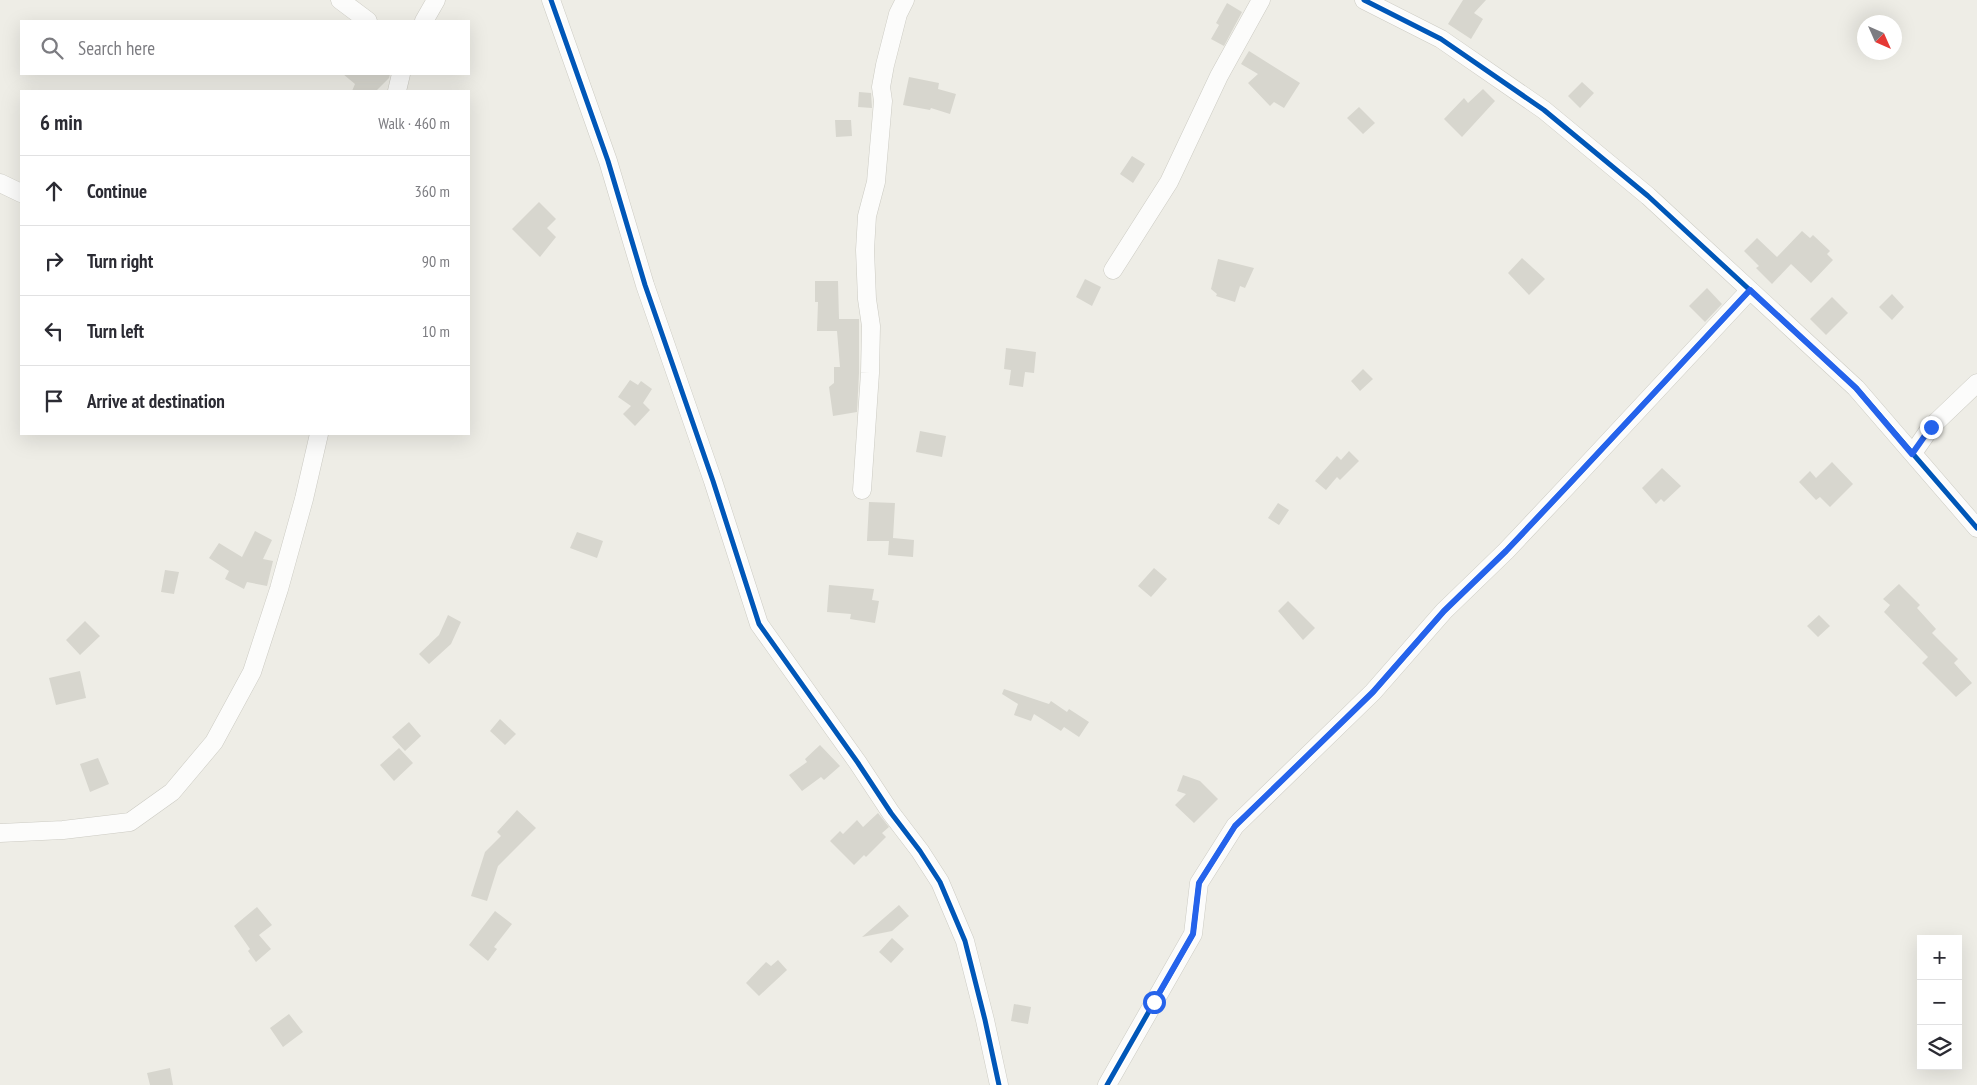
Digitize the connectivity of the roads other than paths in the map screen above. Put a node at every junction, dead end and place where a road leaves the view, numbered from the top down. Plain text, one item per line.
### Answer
1 (340, 0) edge
2 (436, 0) edge
3 (551, 0) edge
4 (905, 0) edge
5 (1261, 0) edge
6 (1364, 0) edge
7 (367, 20) edge
8 (425, 20) edge
9 (401, 75) edge
10 (396, 90) edge
11 (0, 183) edge
12 (20, 193) edge
13 (1113, 270) dead end
14 (1750, 290) junction
15 (1977, 383) edge
16 (319, 435) edge
17 (1912, 454) junction
18 (862, 490) dead end
19 (1977, 528) edge
20 (0, 833) edge
21 (999, 1085) edge
22 (1106, 1085) edge

1 - 7 street
2 - 8 street
3 - 21 street
4 - 18 street
5 - 13 street
6 - 14 street
9 - 10 street
11 - 12 street
14 - 17 street
14 - 22 street
15 - 17 street
16 - 20 street
17 - 19 street

